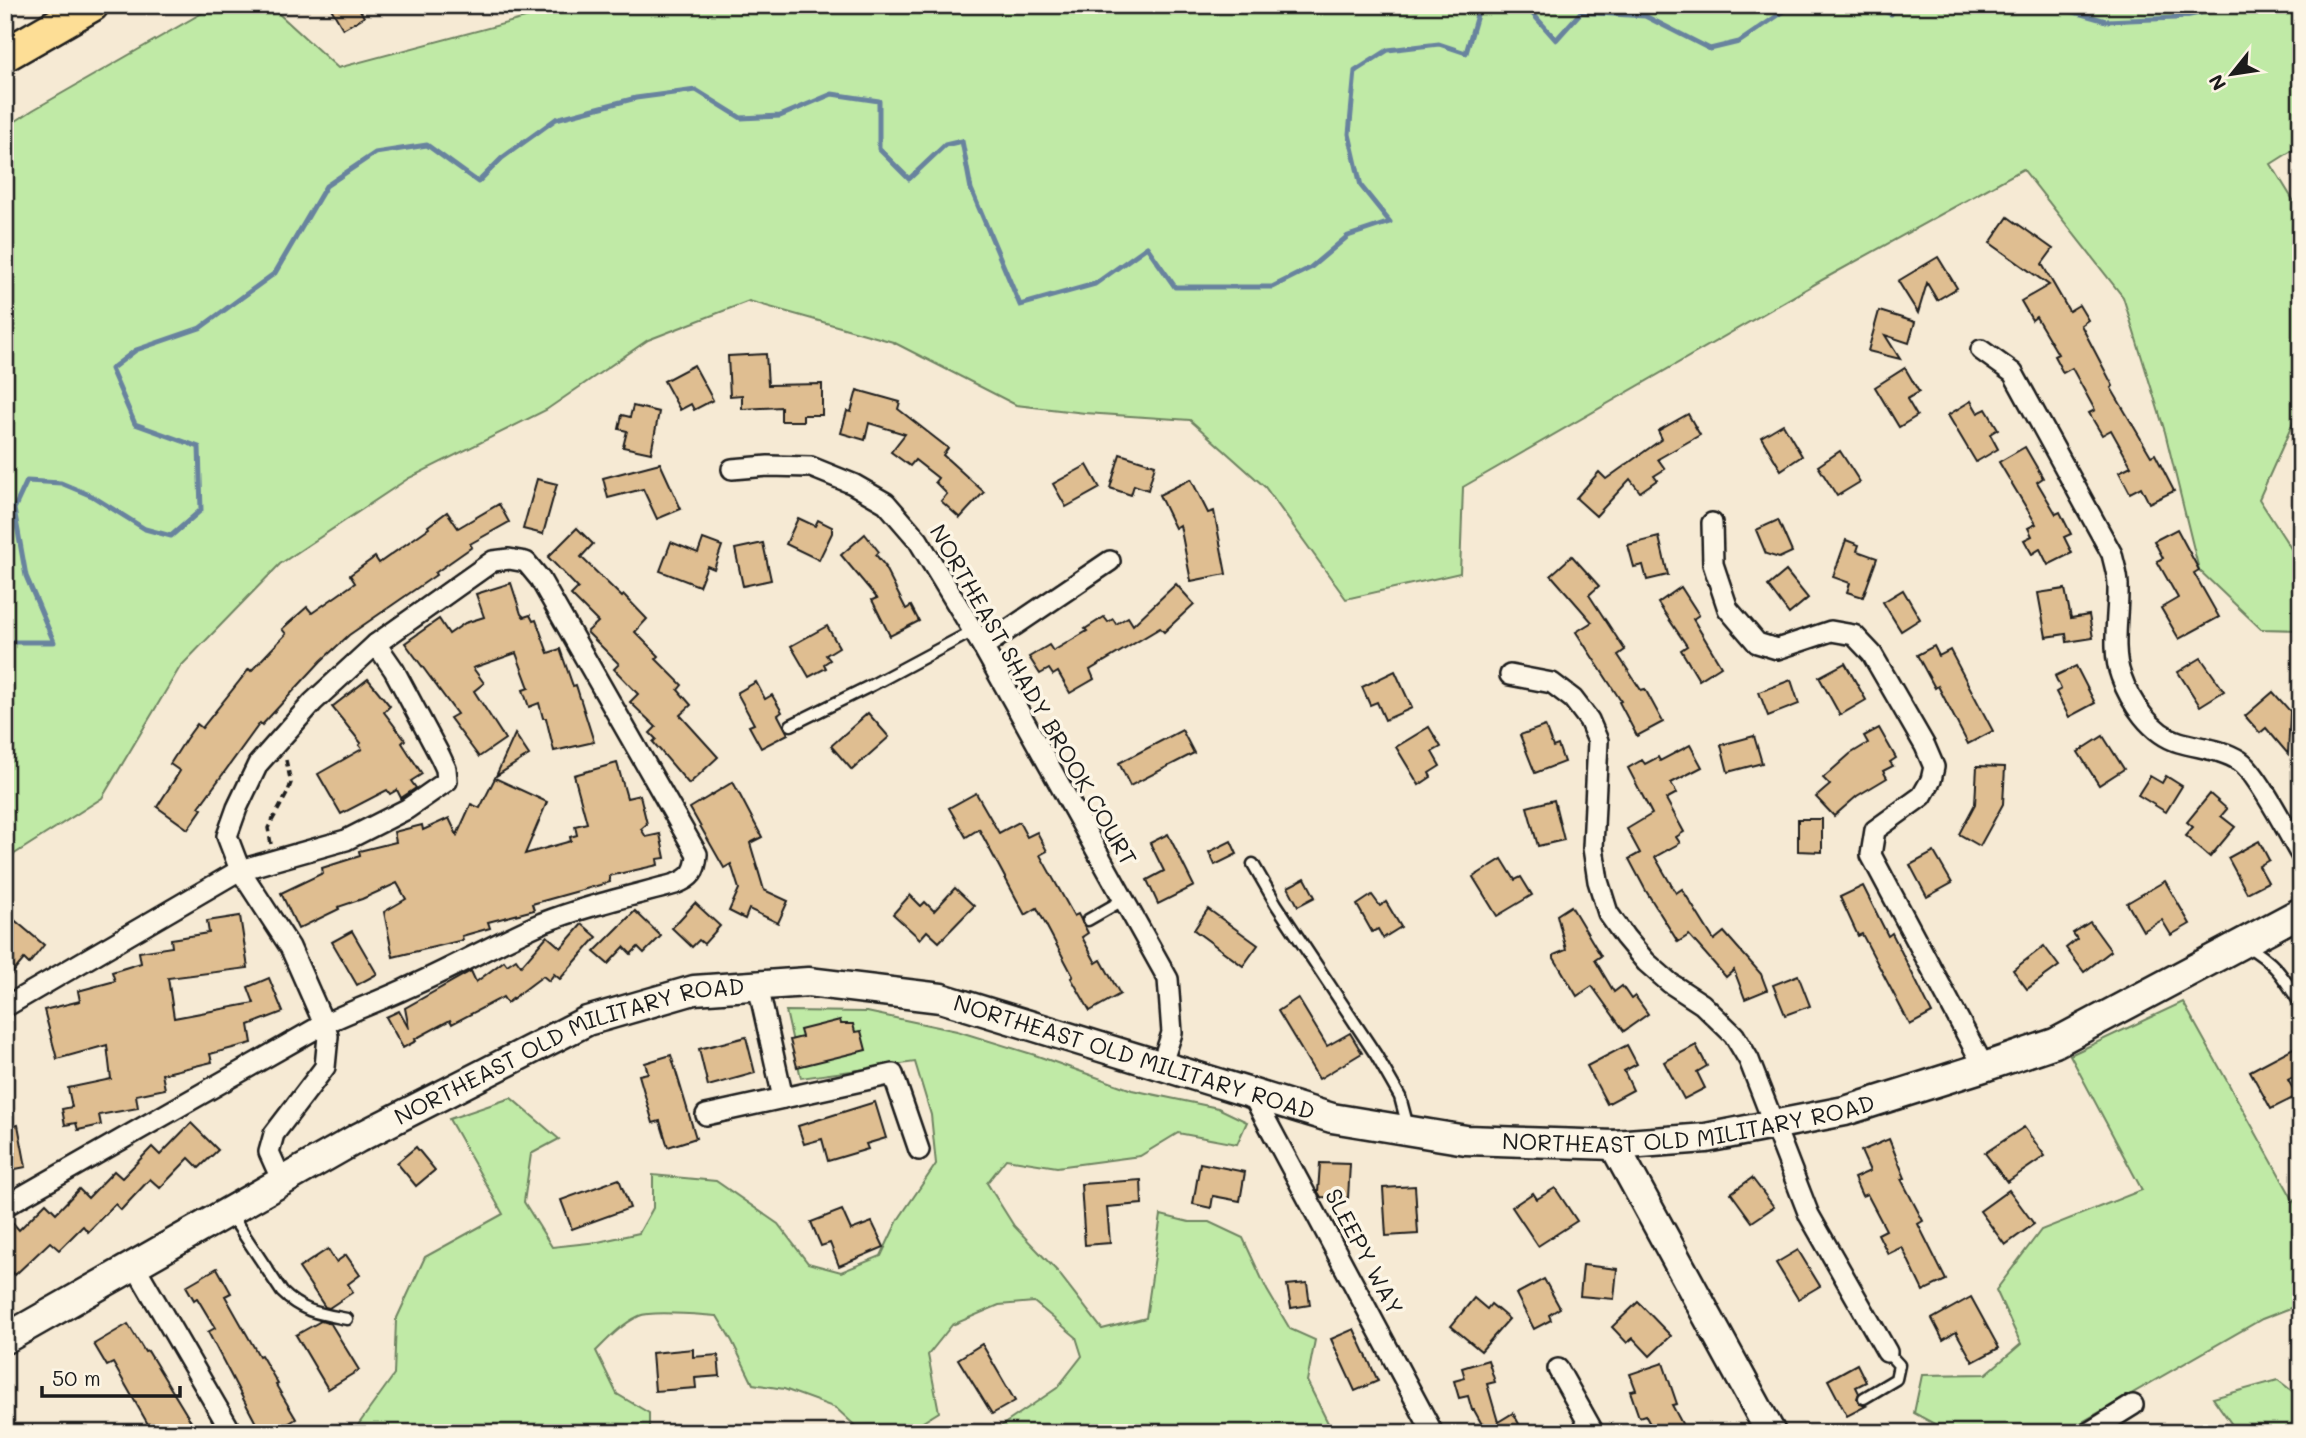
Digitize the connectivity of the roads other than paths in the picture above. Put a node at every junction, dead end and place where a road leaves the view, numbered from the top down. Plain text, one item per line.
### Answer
1 (92, 5) edge
2 (5, 55) edge
3 (1981, 350) dead end
4 (732, 469) dead end
5 (1712, 523) dead end
6 (1110, 561) dead end
7 (978, 639) junction
8 (376, 644) junction
9 (1510, 675) dead end
10 (791, 725) dead end
11 (2301, 855) edge
12 (1253, 864) dead end
13 (240, 870) junction
14 (1124, 900) junction
15 (2301, 912) edge
16 (1088, 920) dead end
17 (2242, 943) junction
18 (758, 986) junction
19 (2301, 1005) edge
20 (5, 1007) edge
21 (324, 1024) junction
22 (1161, 1066) junction
23 (1984, 1068) junction
24 (1252, 1094) junction
25 (783, 1098) junction
26 (706, 1115) dead end
27 (1775, 1126) junction
28 (1409, 1131) junction
29 (1615, 1145) junction
30 (919, 1150) dead end
31 (282, 1181) junction
32 (5, 1206) edge
33 (229, 1212) junction
34 (135, 1266) junction
35 (347, 1320) dead end
36 (5, 1339) edge
37 (1888, 1352) joint
38 (1558, 1369) dead end
39 (1864, 1398) dead end
40 (2133, 1405) dead end
41 (232, 1433) edge
42 (1433, 1433) edge
43 (1594, 1433) edge
44 (1771, 1433) edge
45 (2088, 1433) edge

1 - 2 main road
3 - 11 street
4 - 7 street, NORTHEAST SHADY BROOK COURT
5 - 23 street
6 - 7 street
7 - 10 lane
7 - 14 street, NORTHEAST SHADY BROOK COURT
8 - 13 street
8 - 13 street
8 - 21 street
9 - 27 street
12 - 28 lane
13 - 20 street
13 - 21 street
14 - 16 lane
14 - 22 street, NORTHEAST SHADY BROOK COURT
15 - 17 street, NORTHEAST OLD MILITARY ROAD
17 - 19 lane
17 - 23 street, NORTHEAST OLD MILITARY ROAD
18 - 22 street, NORTHEAST OLD MILITARY ROAD
18 - 25 street
18 - 31 street, NORTHEAST OLD MILITARY ROAD
21 - 31 street
21 - 32 street
22 - 24 street, NORTHEAST OLD MILITARY ROAD
23 - 27 street, NORTHEAST OLD MILITARY ROAD
24 - 28 street, NORTHEAST OLD MILITARY ROAD
24 - 42 street, SLEEPY WAY
25 - 26 street
25 - 30 street
27 - 29 street, NORTHEAST OLD MILITARY ROAD
27 - 37 street
28 - 29 street, NORTHEAST OLD MILITARY ROAD
29 - 44 street
31 - 33 street, NORTHEAST OLD MILITARY ROAD
33 - 34 street, NORTHEAST OLD MILITARY ROAD
33 - 35 lane
34 - 36 street, NORTHEAST OLD MILITARY ROAD
34 - 41 street
37 - 39 lane
38 - 43 street
40 - 45 street

